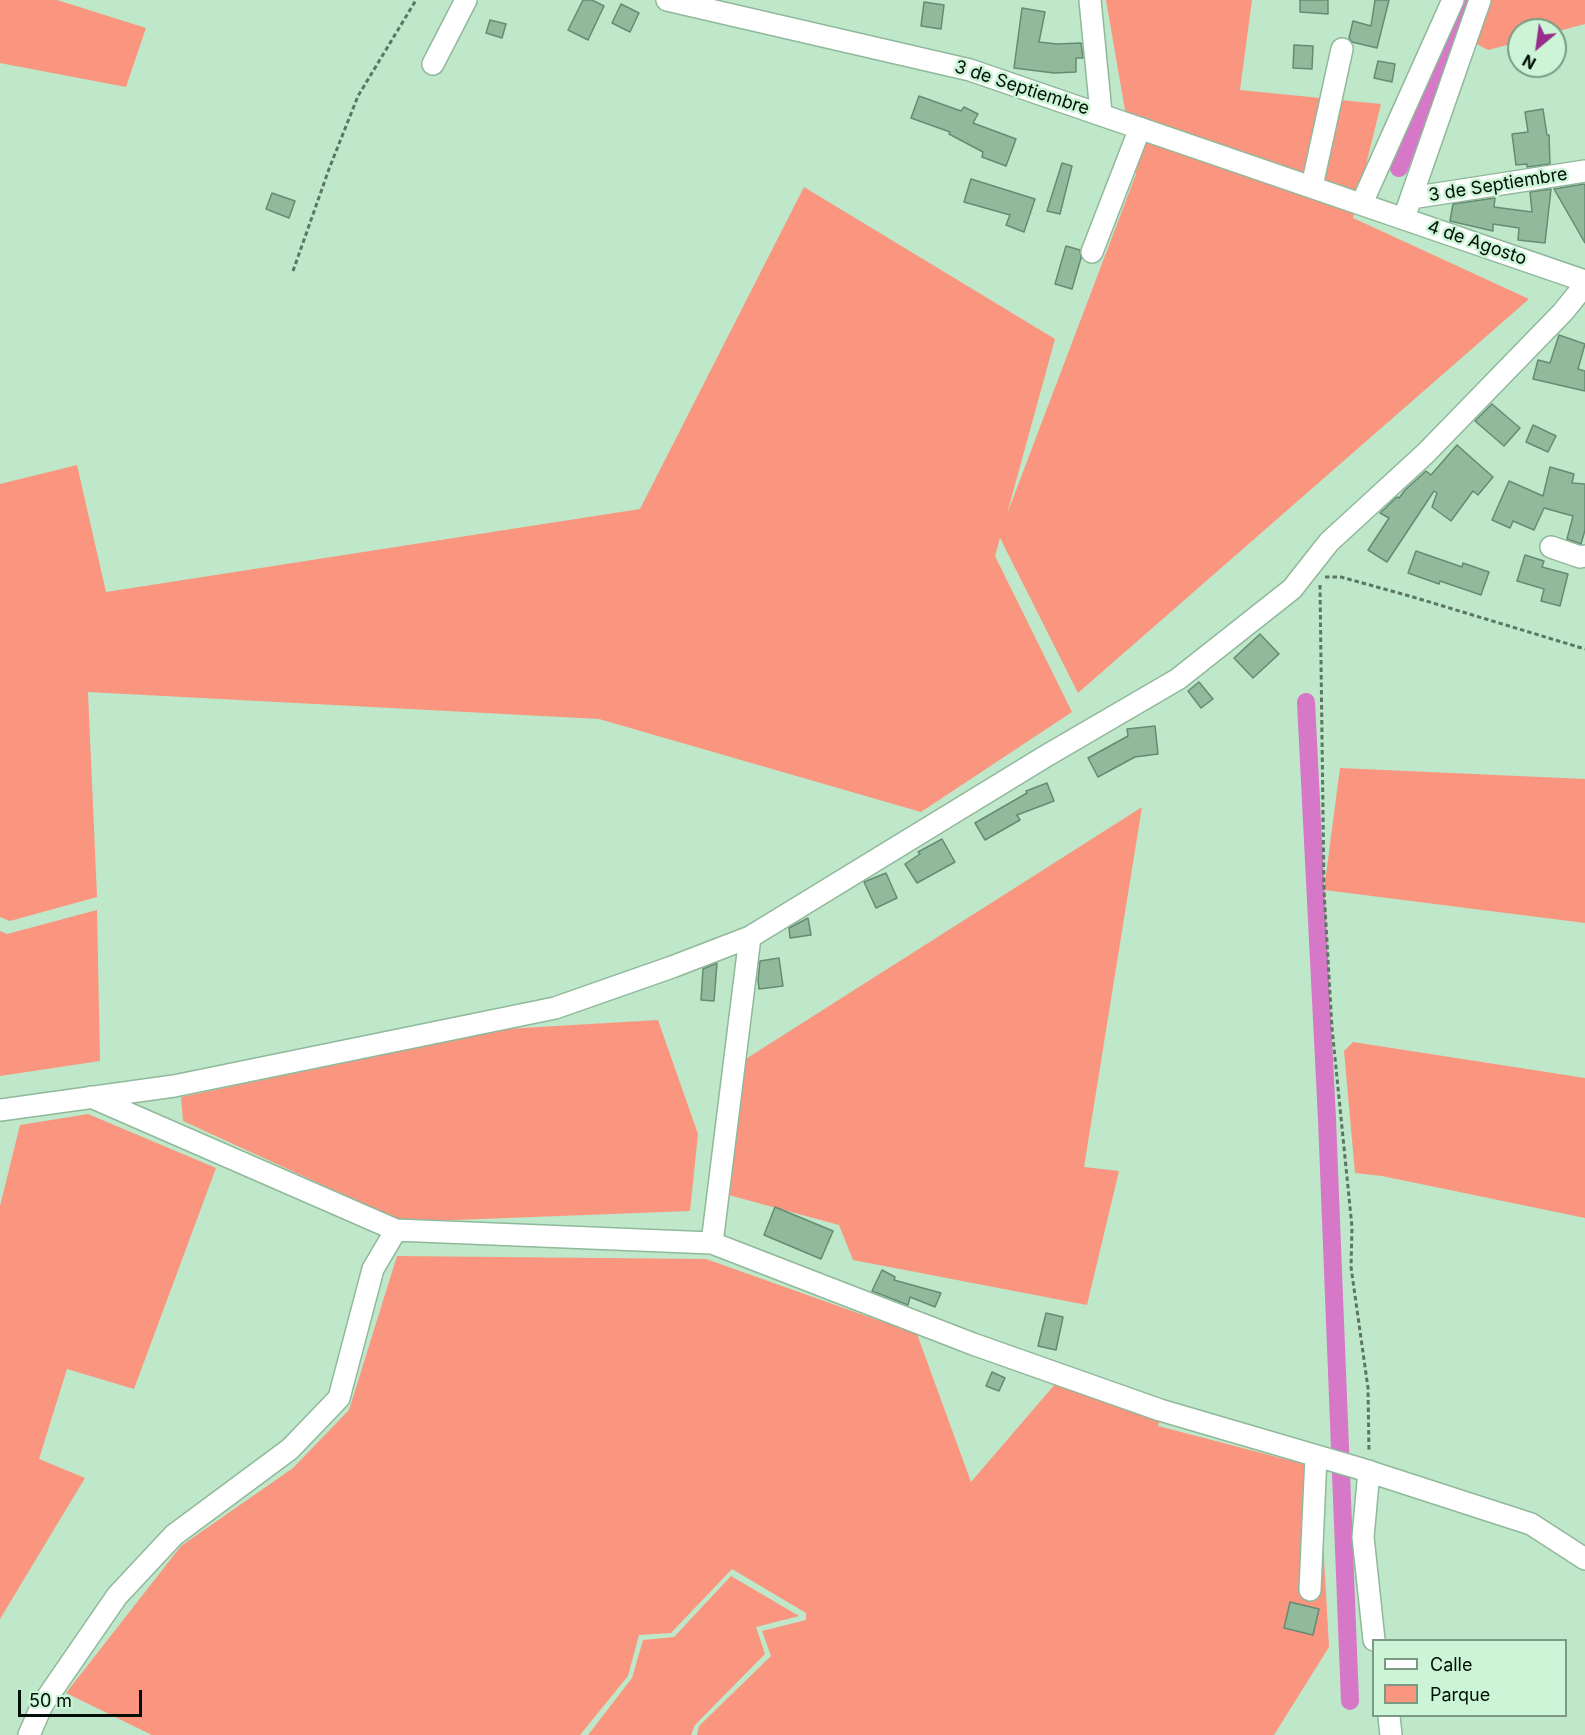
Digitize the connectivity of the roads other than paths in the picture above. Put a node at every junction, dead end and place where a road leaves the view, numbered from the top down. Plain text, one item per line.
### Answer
1 (466, 0) edge
2 (667, 0) edge
3 (1090, 0) edge
4 (1453, 0) edge
5 (1480, 0) edge
6 (1342, 49) dead end
7 (433, 64) dead end
8 (1101, 113) junction
9 (1140, 128) junction
10 (1585, 171) edge
11 (1312, 186) junction
12 (1411, 198) junction
13 (1366, 204) junction
14 (1404, 218) junction
15 (1092, 252) dead end
16 (1585, 283) edge
17 (1551, 547) dead end
18 (1585, 556) edge
19 (750, 937) junction
20 (91, 1097) junction
21 (0, 1110) edge
22 (396, 1230) junction
23 (712, 1243) junction
24 (1322, 1457) junction
25 (1363, 1470) junction
26 (1585, 1559) edge
27 (1310, 1590) dead end
28 (1374, 1639) edge
29 (1389, 1717) edge
30 (29, 1735) edge
31 (1390, 1735) edge

1 - 7 street
2 - 8 street, 3 de Septiembre
3 - 8 street
4 - 13 street
5 - 12 street
6 - 11 street
8 - 9 street, 3 de Septiembre
9 - 11 street, 3 de Septiembre
9 - 15 street
10 - 12 street, 3 de Septiembre
11 - 13 street, 3 de Septiembre
12 - 14 street
13 - 14 street, 4 de Agosto
14 - 16 street, 4 de Agosto
16 - 19 street
17 - 18 street
19 - 20 street
19 - 23 street
20 - 21 street
20 - 22 street
22 - 23 street
22 - 30 street
23 - 24 street
24 - 25 street
24 - 27 street
25 - 26 street
25 - 28 street
29 - 31 street

